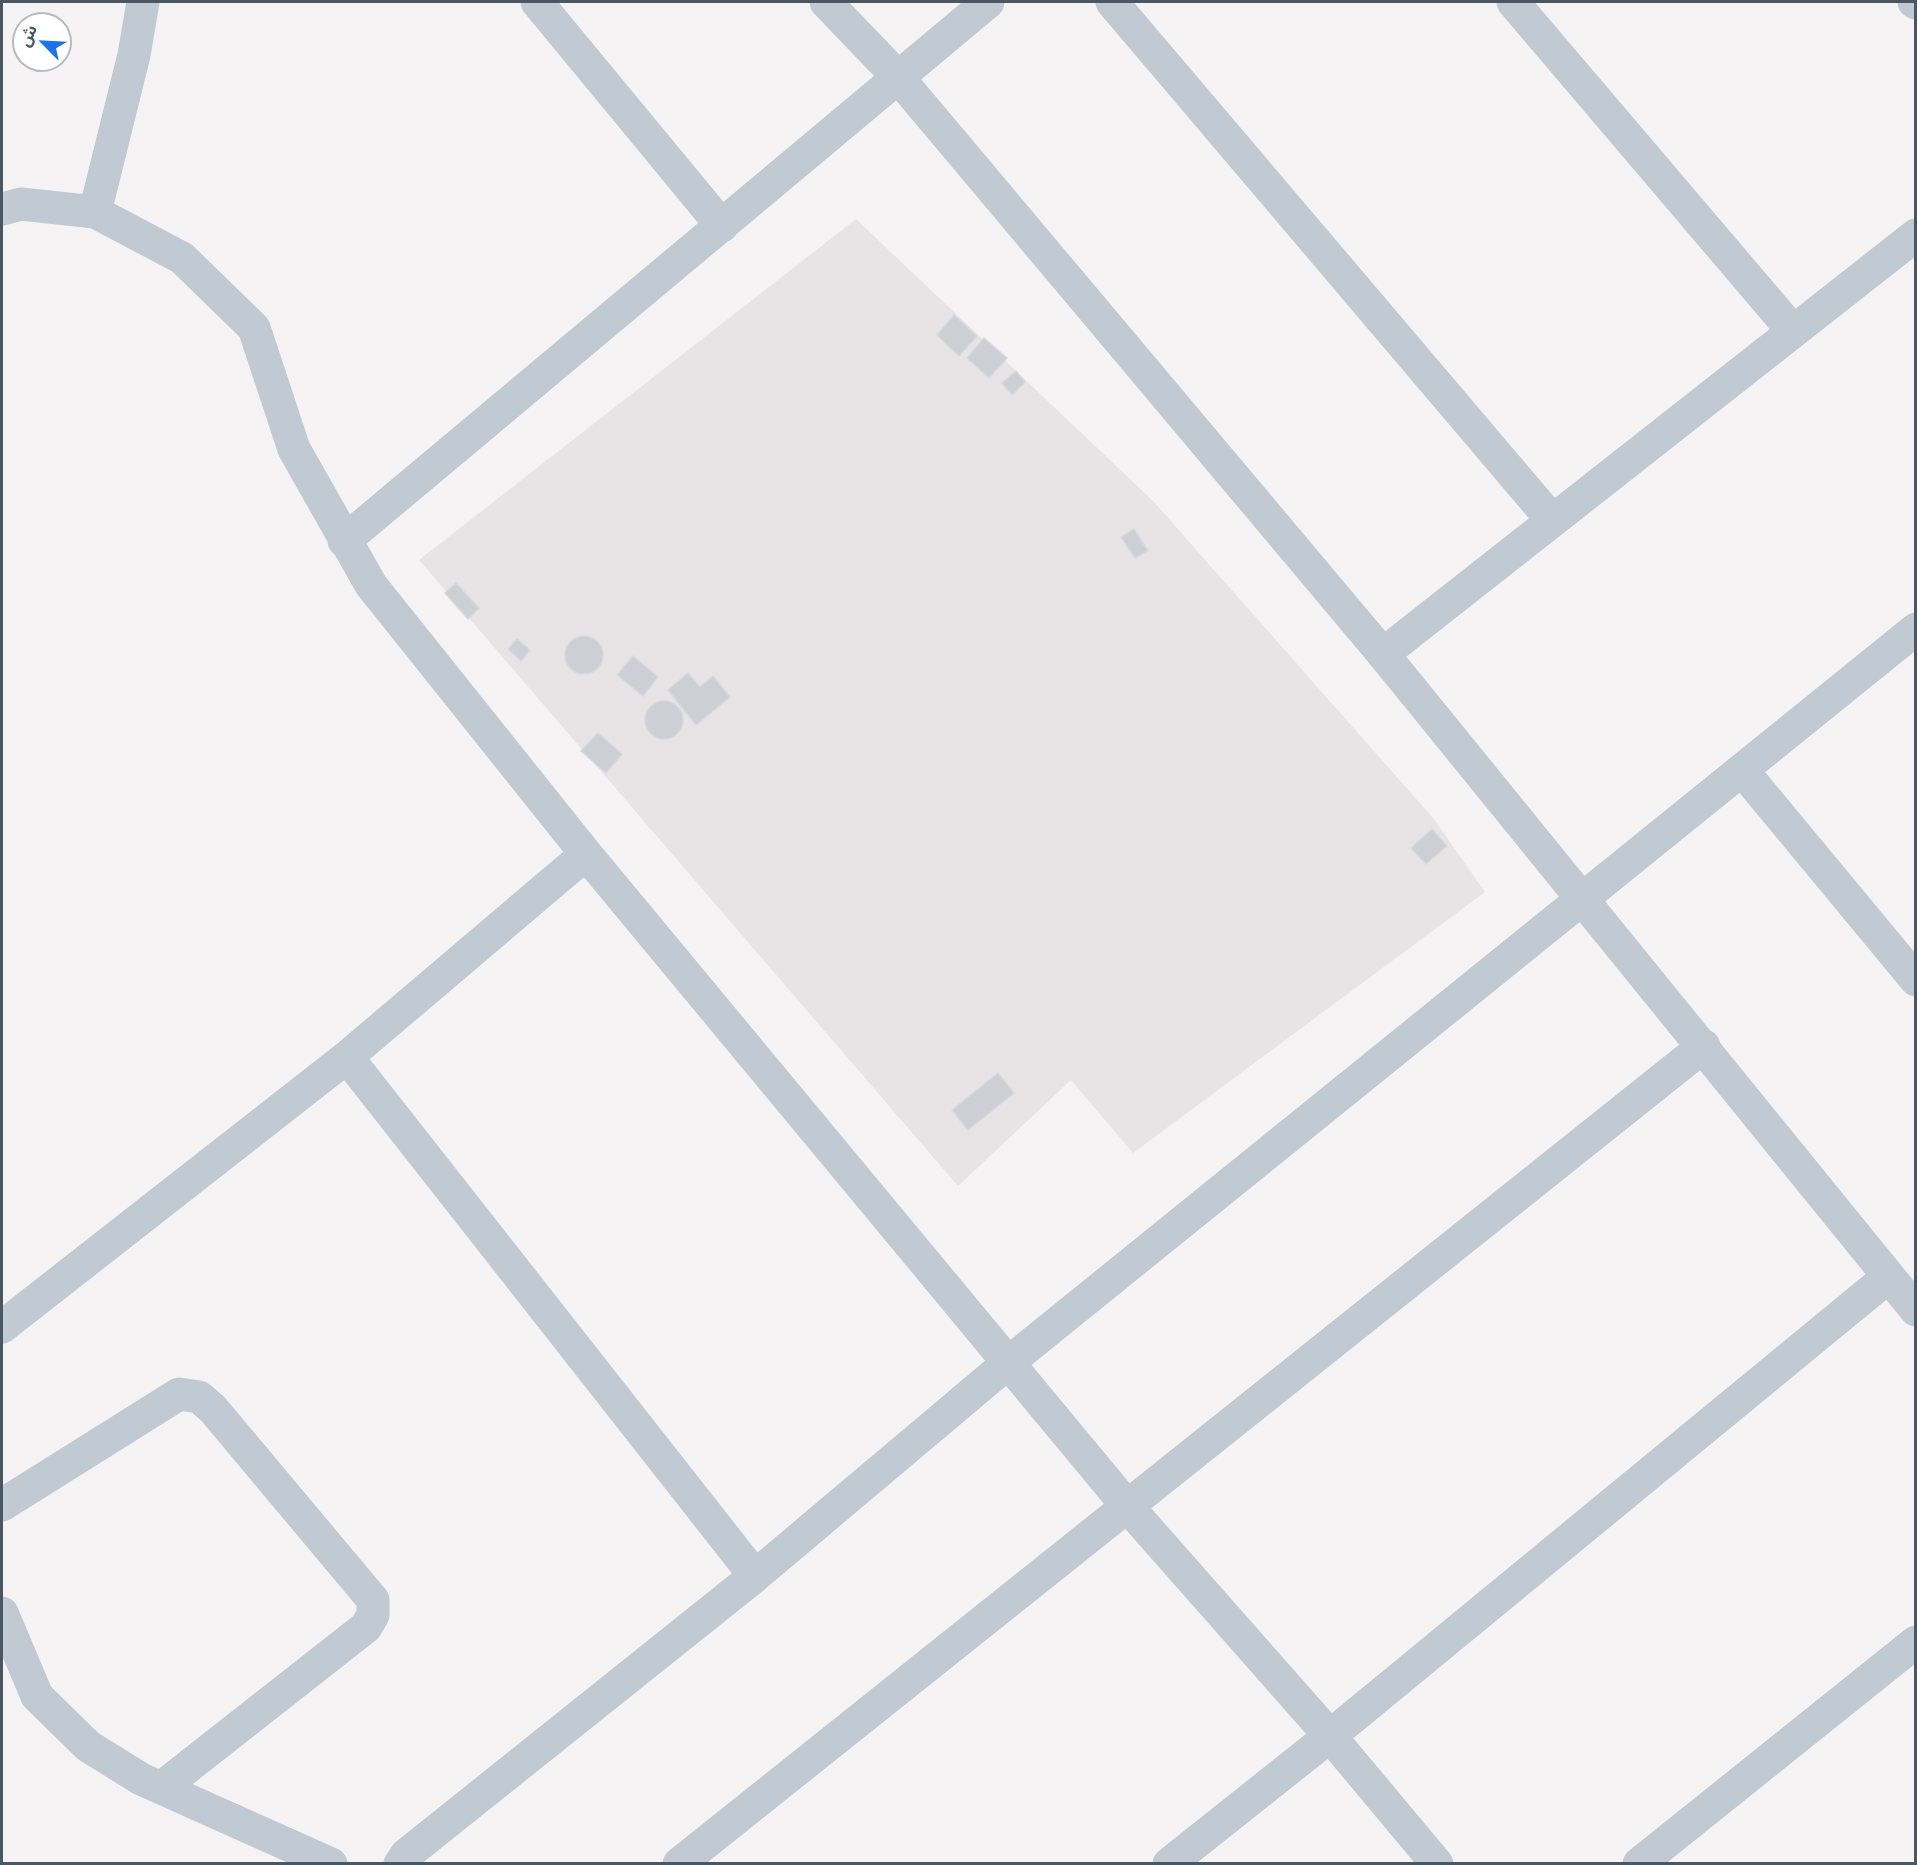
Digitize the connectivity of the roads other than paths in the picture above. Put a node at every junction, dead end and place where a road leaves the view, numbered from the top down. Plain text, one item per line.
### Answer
1 (143, 2) edge
2 (537, 2) edge
3 (826, 2) edge
4 (988, 2) edge
5 (1112, 2) edge
6 (1513, 2) edge
7 (897, 76) junction
8 (2, 209) edge
9 (95, 212) junction
10 (722, 226) junction
11 (1916, 235) edge
12 (1793, 331) junction
13 (1552, 520) junction
14 (344, 541) junction
15 (1916, 629) edge
16 (1383, 654) junction
17 (1742, 770) junction
18 (585, 854) junction
19 (1581, 900) junction
20 (1916, 980) edge
21 (1704, 1046) junction
22 (347, 1057) junction
23 (1888, 1277) junction
24 (1916, 1310) edge
25 (2, 1327) edge
26 (1009, 1362) junction
27 (2, 1505) edge
28 (1128, 1507) junction
29 (755, 1576) junction
30 (2, 1613) edge
31 (1916, 1642) edge
32 (1330, 1736) junction
33 (161, 1788) junction
34 (331, 1863) edge
35 (400, 1863) edge
36 (679, 1863) edge
37 (1169, 1863) edge
38 (1437, 1863) edge
39 (1639, 1863) edge

1 - 9 street
2 - 10 street
3 - 7 street
4 - 7 street
5 - 13 street
6 - 12 street
7 - 10 street
7 - 16 street
8 - 9 street
9 - 14 street
10 - 14 street
11 - 12 street
12 - 13 street
13 - 16 street
14 - 18 street
15 - 17 street
16 - 19 street
17 - 19 street
17 - 20 street
18 - 22 street
18 - 26 street
19 - 21 street
19 - 26 street
21 - 23 street
21 - 28 street
22 - 25 street
22 - 29 street
23 - 24 street
23 - 32 street
26 - 28 street
26 - 29 street
27 - 33 street
28 - 32 street
28 - 36 street
29 - 35 street
30 - 33 street
31 - 39 street
32 - 37 street
32 - 38 street
33 - 34 street

